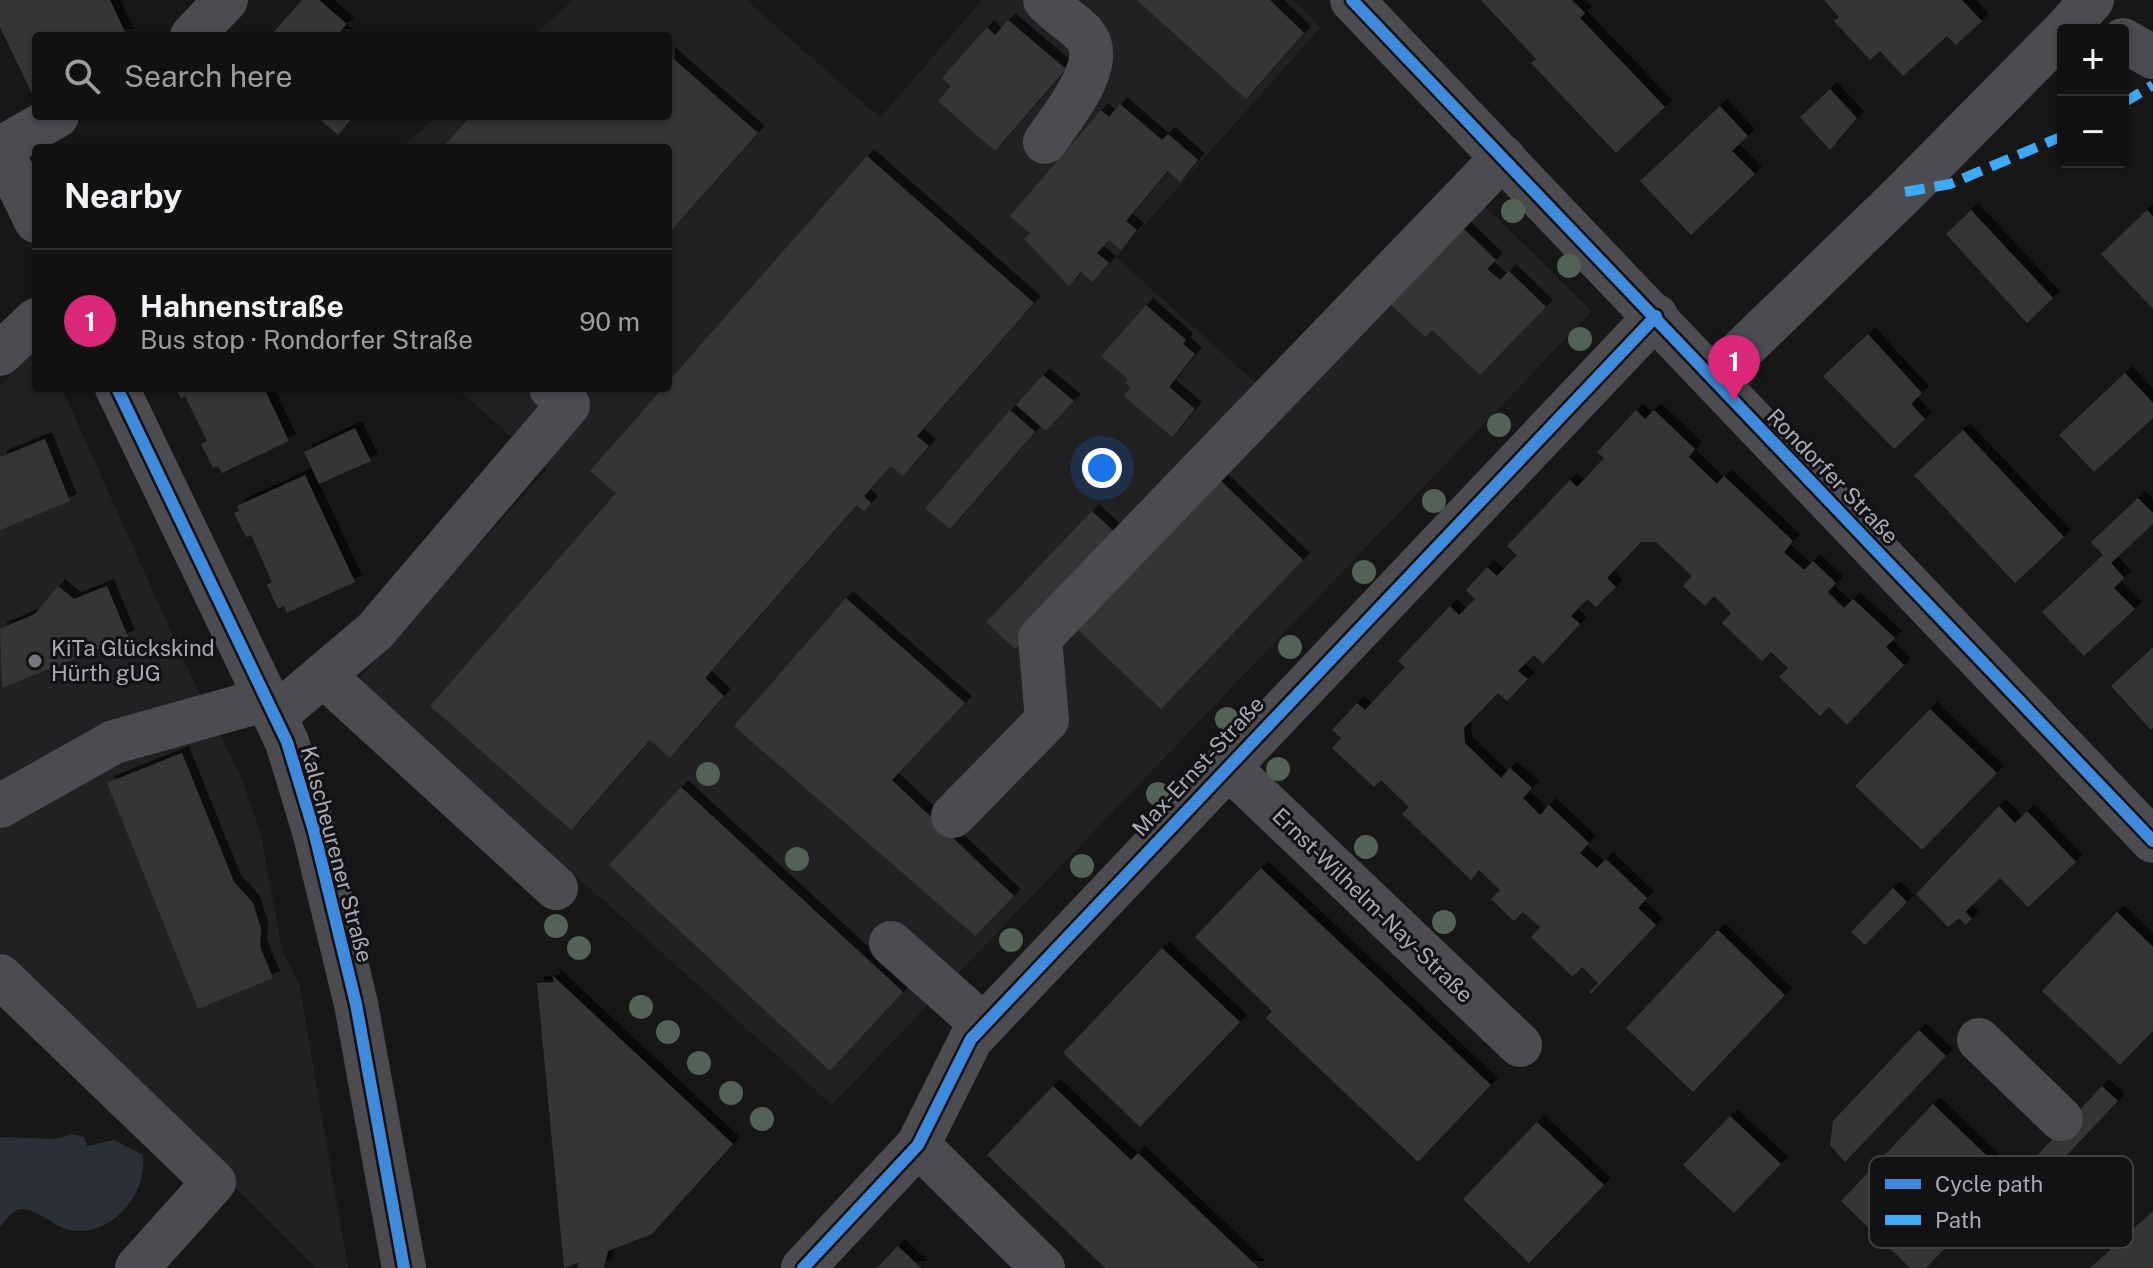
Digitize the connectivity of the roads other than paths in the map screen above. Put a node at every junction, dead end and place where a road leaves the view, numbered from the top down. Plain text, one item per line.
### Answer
1 (226, 0) edge
2 (1045, 0) edge
3 (1375, 8) edge
4 (196, 32) edge
5 (2057, 72) edge
6 (50, 120) edge
7 (1045, 142) dead end
8 (0, 147) edge
9 (1503, 157) junction
10 (32, 213) edge
11 (1656, 316) junction
12 (32, 324) edge
13 (0, 354) edge
14 (1714, 377) junction
15 (119, 392) edge
16 (555, 392) edge
17 (323, 675) junction
18 (271, 707) junction
19 (1226, 765) junction
20 (0, 806) edge
21 (953, 816) dead end
22 (2153, 841) edge
23 (556, 888) dead end
24 (891, 943) dead end
25 (0, 976) edge
26 (983, 1025) junction
27 (1979, 1040) dead end
28 (1520, 1045) dead end
29 (2061, 1119) dead end
30 (918, 1145) junction
31 (137, 1268) edge
32 (404, 1268) edge
33 (803, 1268) edge
34 (1043, 1268) edge

1 - 4 street
2 - 7 street
3 - 9 street, Rondorfer Straße
5 - 14 street
6 - 8 street
8 - 10 street
9 - 11 street, Rondorfer Straße
9 - 21 street
11 - 14 street, Rondorfer Straße
11 - 19 street, Max-Ernst-Straße
12 - 13 street
14 - 22 street, Rondorfer Straße
15 - 18 street, Kalscheurener Straße
16 - 17 street
17 - 18 street
17 - 23 street
18 - 20 street
18 - 32 street, Kalscheurener Straße
19 - 26 street, Max-Ernst-Straße
19 - 28 street, Ernst-Wilhelm-Nay-Straße
24 - 26 street
25 - 31 street
26 - 30 street, Max-Ernst-Straße
27 - 29 street
30 - 33 street, Max-Ernst-Straße
30 - 34 street

